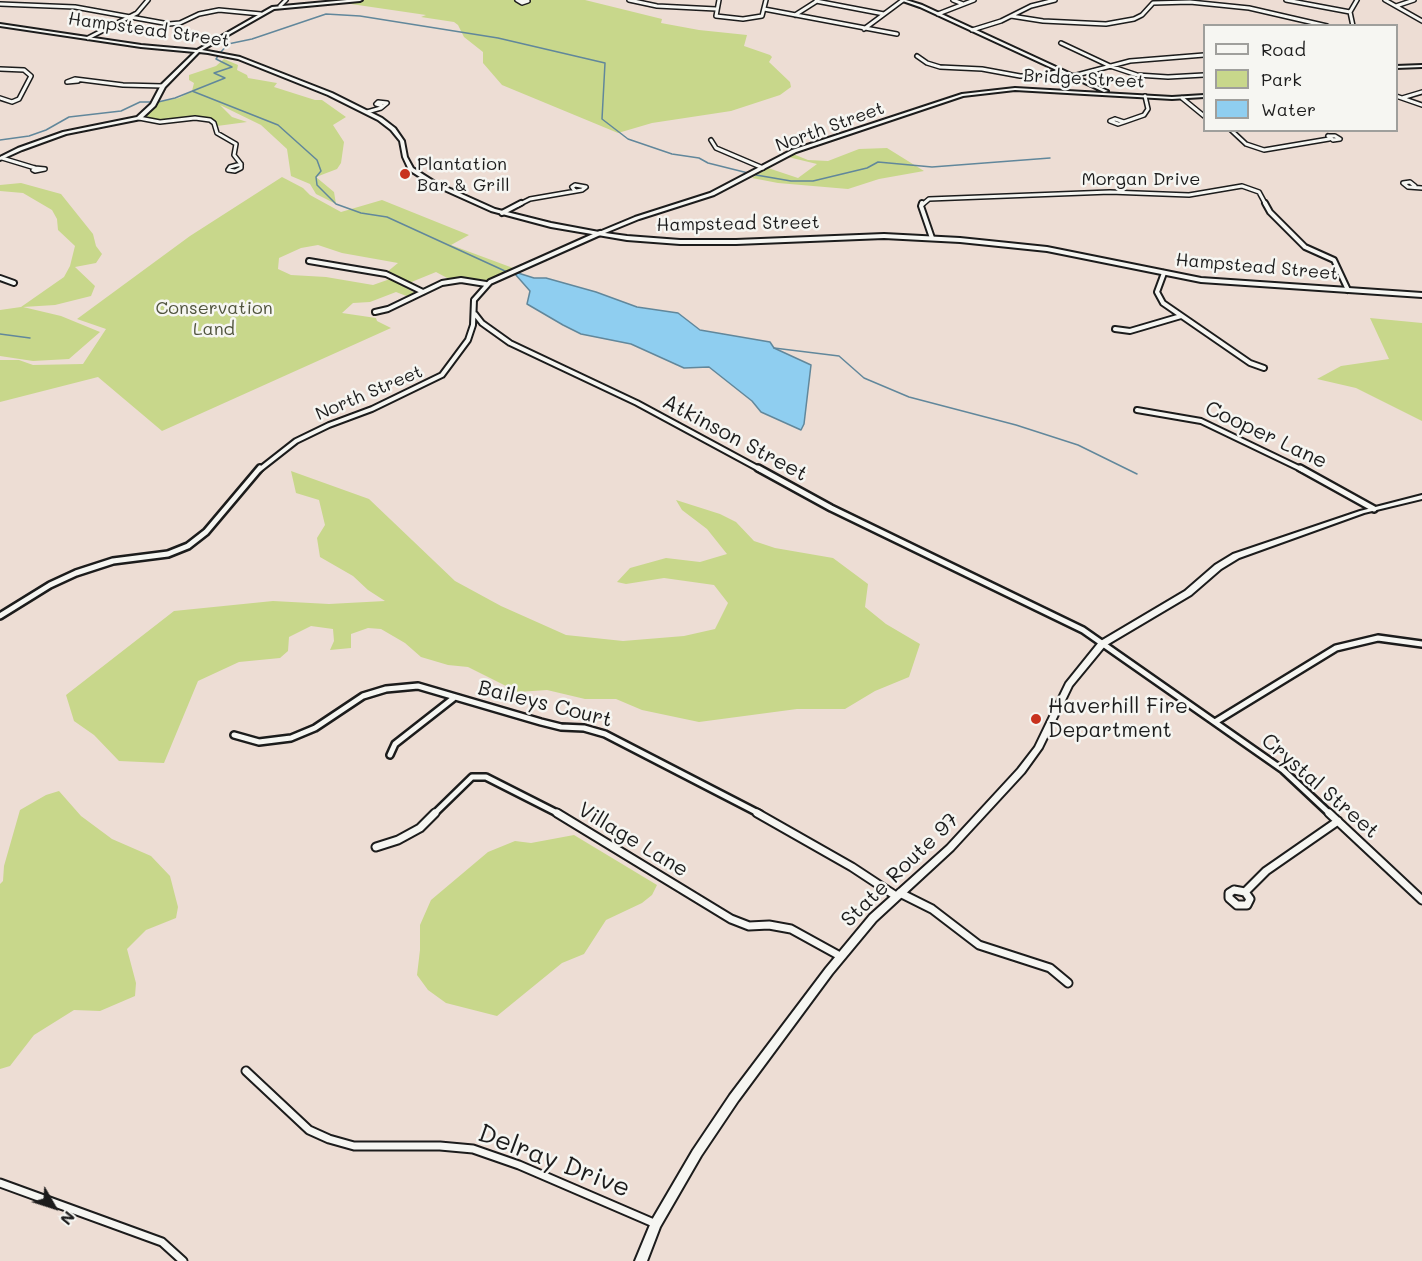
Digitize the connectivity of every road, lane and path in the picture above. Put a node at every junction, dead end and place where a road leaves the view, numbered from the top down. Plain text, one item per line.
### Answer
1 (148, 0) edge
2 (286, 0) edge
3 (360, 0) edge
4 (629, 0) edge
5 (719, 0) edge
6 (766, 0) edge
7 (902, 0) edge
8 (953, 0) edge
9 (974, 0) edge
10 (1055, 0) edge
11 (1286, 0) edge
12 (1312, 0) edge
13 (1357, 0) edge
14 (1385, 0) edge
15 (1414, 0) edge
16 (817, 1) edge
17 (1190, 1) edge
18 (0, 4) edge
19 (963, 4) junction
20 (1310, 4) junction
21 (280, 6) junction
22 (1396, 6) junction
23 (716, 9) junction
24 (764, 9) junction
25 (1350, 12) junction
26 (261, 14) junction
27 (884, 14) junction
28 (938, 14) junction
29 (795, 15) junction
30 (1011, 16) junction
31 (128, 18) junction
32 (1422, 21) edge
33 (1318, 24) edge
34 (1353, 24) edge
35 (0, 25) edge
36 (864, 28) junction
37 (972, 30) junction
38 (897, 34) dead end
39 (88, 38) junction
40 (1061, 44) dead end
41 (198, 51) junction
42 (1203, 55) edge
43 (917, 56) dead end
44 (1110, 66) junction
45 (1422, 66) edge
46 (1398, 67) edge
47 (0, 69) edge
48 (1061, 71) junction
49 (1203, 75) edge
50 (1073, 76) junction
51 (78, 81) dead end
52 (163, 86) junction
53 (1422, 92) edge
54 (1113, 94) junction
55 (962, 95) joint
56 (1145, 96) junction
57 (1203, 96) edge
58 (1398, 97) edge
59 (0, 98) edge
60 (1182, 98) junction
61 (1402, 98) junction
62 (1422, 105) edge
63 (383, 106) dead end
64 (367, 112) junction
65 (1203, 115) edge
66 (139, 118) junction
67 (1124, 122) dead end
68 (1233, 132) edge
69 (1329, 139) dead end
70 (711, 140) dead end
71 (1, 159) edge
72 (241, 164) dead end
73 (35, 168) dead end
74 (763, 168) junction
75 (1415, 186) dead end
76 (1422, 188) edge
77 (574, 191) dead end
78 (502, 213) junction
79 (600, 233) junction
80 (932, 238) junction
81 (309, 261) dead end
82 (1164, 273) junction
83 (1, 279) edge
84 (14, 283) dead end
85 (486, 284) junction
86 (1348, 290) junction
87 (423, 292) junction
88 (1422, 295) edge
89 (375, 312) dead end
90 (475, 315) junction
91 (1181, 316) junction
92 (1115, 329) dead end
93 (1264, 368) dead end
94 (1137, 410) dead end
95 (1422, 497) edge
96 (1374, 508) junction
97 (0, 616) edge
98 (1102, 644) junction
99 (1422, 644) edge
100 (455, 698) junction
101 (1215, 722) junction
102 (234, 735) dead end
103 (390, 755) dead end
104 (1338, 821) junction
105 (376, 847) dead end
106 (1245, 892) dead end
107 (898, 894) junction
108 (1422, 900) edge
109 (769, 925) joint
110 (840, 956) junction
111 (1068, 983) dead end
112 (246, 1071) dead end
113 (0, 1183) edge
114 (656, 1224) junction
115 (183, 1261) edge
116 (641, 1261) edge

1 - 31 street
2 - 21 street
3 - 21 main road
4 - 23 street
5 - 23 street
6 - 24 street
7 - 27 street
7 - 28 main road
8 - 19 street
9 - 19 street
10 - 30 street
11 - 20 street
12 - 20 street
13 - 25 street
14 - 22 street
15 - 22 street
16 - 27 street
16 - 29 street
17 - 30 street
17 - 33 street
18 - 31 street
19 - 28 street
20 - 25 street
21 - 26 main road
22 - 32 street
23 - 24 street
24 - 29 street
25 - 34 street
26 - 31 street
26 - 41 main road
27 - 36 street
28 - 37 main road
29 - 36 street
30 - 37 street
31 - 39 street
35 - 39 main road, Hampstead Street
36 - 38 street
37 - 48 main road
39 - 41 main road, Hampstead Street
40 - 44 street
41 - 52 main road
41 - 64 main road, Hampstead Street
42 - 44 street
43 - 48 street
44 - 49 street
44 - 50 street
45 - 46 main road
47 - 59 street
48 - 50 main road
50 - 54 main road
51 - 52 street
52 - 66 main road
53 - 61 street
54 - 55 main road, Bridge Street
54 - 56 main road, Bridge Street
55 - 74 main road, North Street
56 - 60 main road, Bridge Street
56 - 67 street
57 - 60 main road, Bridge Street
58 - 61 street
60 - 65 street
61 - 62 street
63 - 64 street
64 - 78 main road, Hampstead Street
66 - 71 main road
66 - 72 street
68 - 69 street
70 - 74 street
71 - 73 street
74 - 79 main road, North Street
75 - 76 street
77 - 78 street
78 - 79 main road, Hampstead Street
79 - 80 main road, Hampstead Street
79 - 85 street, North Street
80 - 82 main road, Hampstead Street
80 - 86 street, Morgan Drive
81 - 87 street
82 - 86 main road, Hampstead Street
82 - 91 street
83 - 84 street
85 - 87 street
85 - 90 street, North Street
86 - 88 main road, Hampstead Street
87 - 89 street
90 - 97 street, North Street
90 - 98 street, Atkinson Street
91 - 92 street
91 - 93 street
94 - 96 street, Cooper Lane
95 - 96 main road, State Route 97
96 - 98 main road, State Route 97
98 - 101 street, Crystal Street
98 - 107 main road, State Route 97
99 - 101 street
100 - 102 street, Baileys Court
100 - 103 street
100 - 107 street, Baileys Court
101 - 104 street, Crystal Street
104 - 106 street
104 - 108 street, Crystal Street
105 - 109 street, Village Lane
107 - 110 main road, State Route 97
107 - 111 street, Baileys Court
109 - 110 street
110 - 114 main road, State Route 97
112 - 114 street, Delray Drive
113 - 115 street
114 - 116 main road, State Route 97

